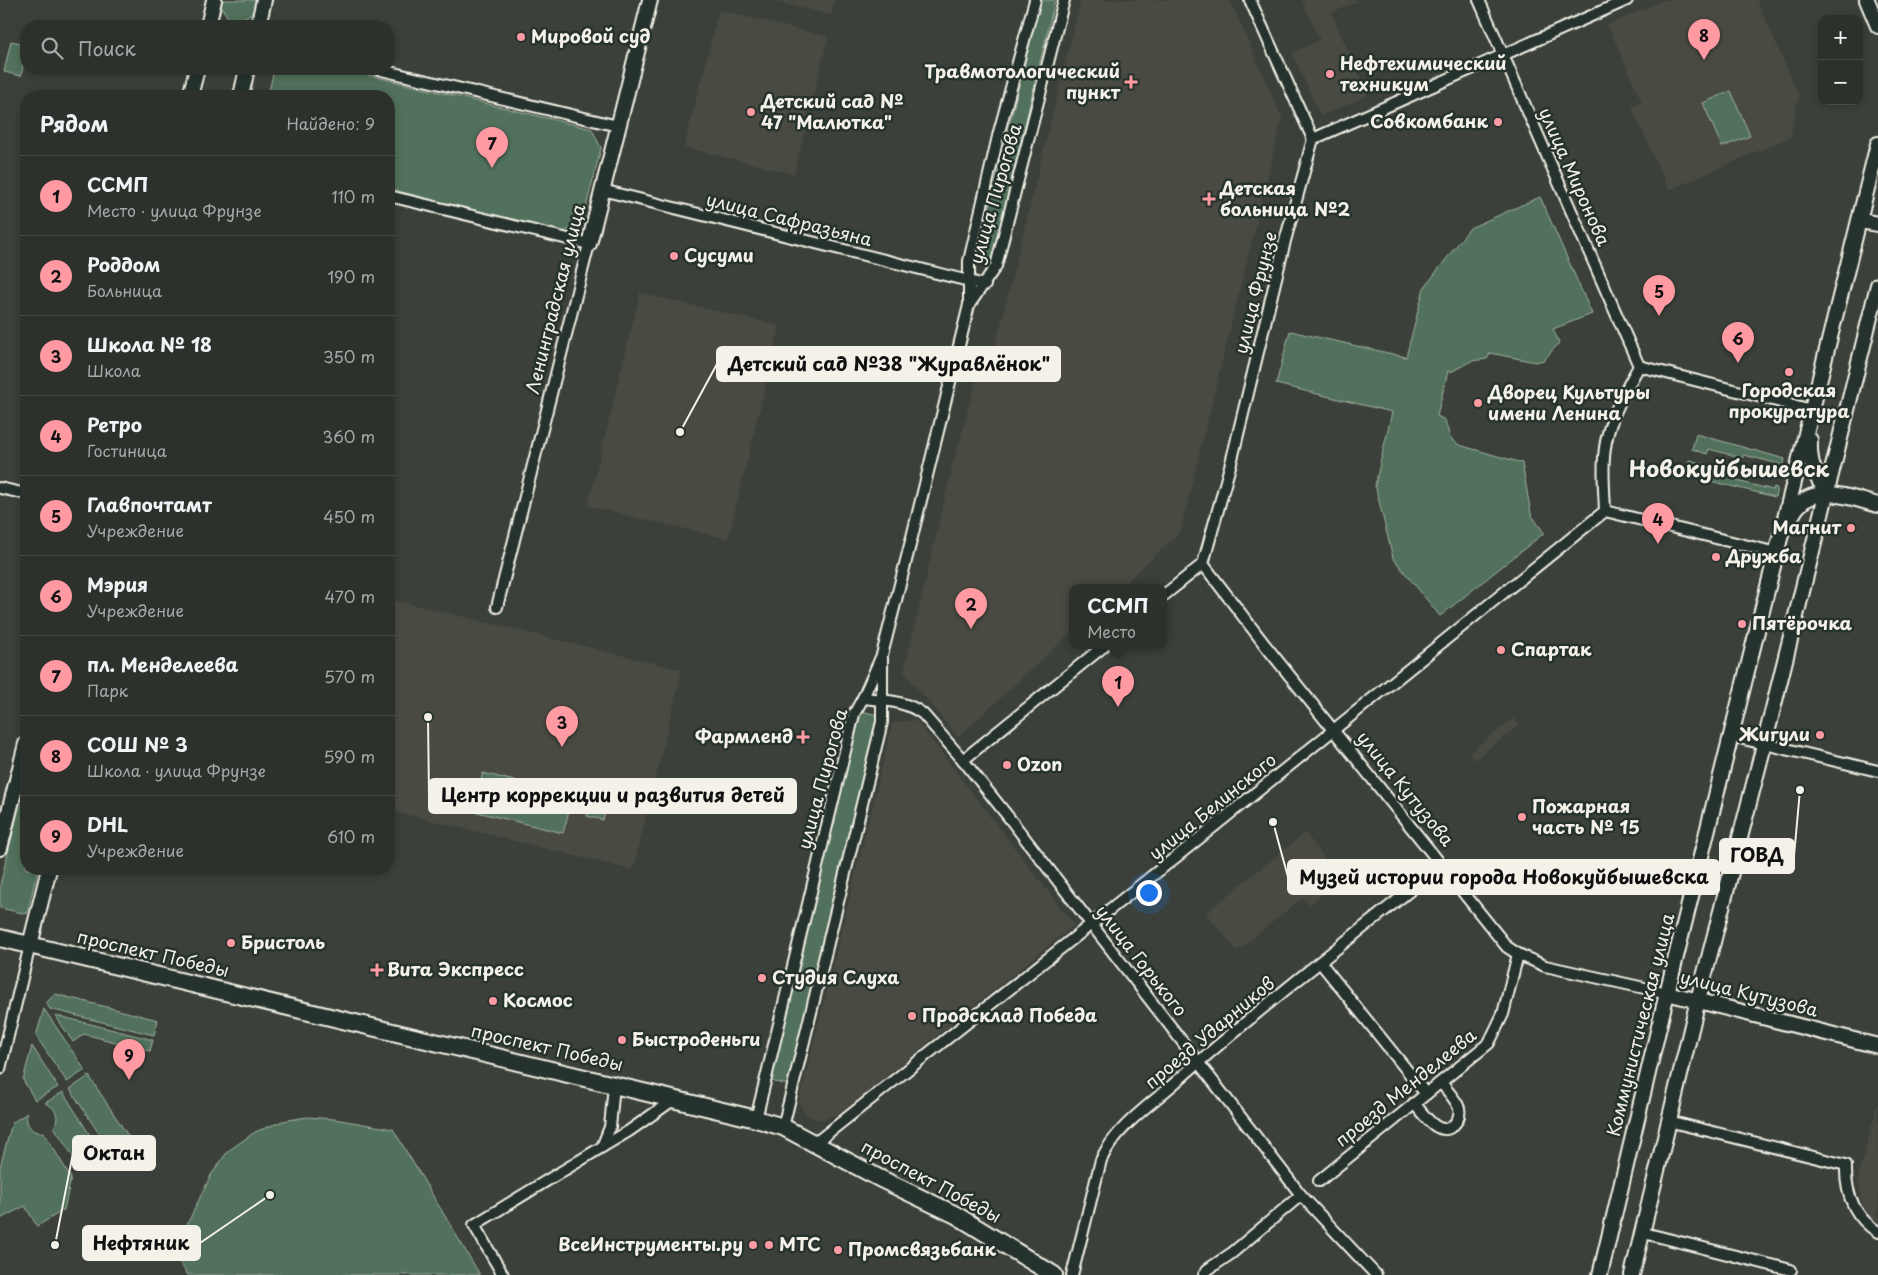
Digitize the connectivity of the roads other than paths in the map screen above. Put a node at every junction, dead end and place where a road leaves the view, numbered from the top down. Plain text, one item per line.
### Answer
1 (214, 0) edge
2 (264, 0) edge
3 (650, 0) edge
4 (1035, 0) edge
5 (1064, 0) edge
6 (1250, 0) edge
7 (1479, 0) edge
8 (1626, 0) edge
9 (1867, 0) edge
10 (209, 20) edge
11 (259, 20) edge
12 (1878, 26) edge
13 (1503, 55) junction
14 (395, 73) edge
15 (195, 75) edge
16 (246, 75) edge
17 (192, 90) edge
18 (242, 90) edge
19 (618, 126) junction
20 (1313, 139) junction
21 (1878, 144) edge
22 (602, 190) junction
23 (395, 197) edge
24 (1860, 221) junction
25 (1878, 224) edge
26 (589, 244) junction
27 (968, 281) junction
28 (985, 285) junction
29 (1878, 285) edge
30 (969, 305) junction
31 (1639, 366) junction
32 (1812, 410) junction
33 (0, 488) edge
34 (20, 493) edge
35 (1827, 493) junction
36 (1878, 505) edge
37 (1605, 511) junction
38 (1777, 553) junction
39 (1202, 564) junction
40 (1167, 593) edge
41 (497, 607) dead end
42 (1100, 649) edge
43 (882, 655) junction
44 (863, 698) junction
45 (883, 700) junction
46 (1333, 730) junction
47 (1731, 736) junction
48 (1764, 744) junction
49 (963, 760) junction
50 (20, 768) edge
51 (1878, 770) edge
52 (0, 848) edge
53 (1442, 864) junction
54 (47, 875) edge
55 (1091, 925) junction
56 (0, 938) edge
57 (30, 945) junction
58 (1518, 954) junction
59 (1320, 962) junction
60 (1667, 993) junction
61 (1698, 1000) junction
62 (1878, 1046) edge
63 (1198, 1061) junction
64 (0, 1069) edge
65 (1441, 1082) junction
66 (614, 1085) junction
67 (1426, 1094) junction
68 (673, 1100) junction
69 (1414, 1103) junction
70 (756, 1119) junction
71 (1668, 1121) junction
72 (783, 1127) junction
73 (814, 1144) junction
74 (602, 1147) junction
75 (1319, 1181) dead end
76 (1301, 1195) junction
77 (1878, 1232) edge
78 (1644, 1233) junction
79 (1791, 1270) dead end
80 (503, 1275) edge
81 (1054, 1275) edge
82 (1072, 1275) edge
83 (1204, 1275) edge
84 (1376, 1275) edge
85 (1600, 1275) edge
86 (1632, 1275) edge

1 - 10 main road
2 - 11 main road
3 - 19 main road, Ленинградская улица
4 - 27 street, улица Пирогова
5 - 28 street, улица Пирогова
6 - 20 street
7 - 13 street, улица Миронова
8 - 13 street
9 - 12 main road
13 - 20 street
13 - 31 street, улица Миронова
14 - 19 street
15 - 17 main road
16 - 18 main road
19 - 22 main road, Ленинградская улица
20 - 39 street, улица Фрунзе
21 - 24 main road, Коммунистическая улица
22 - 26 main road, Ленинградская улица
22 - 27 street, улица Сафразьяна
23 - 26 street
24 - 25 main road
24 - 32 main road, Коммунистическая улица
26 - 41 street, Ленинградская улица
27 - 28 street, улица Сафразьяна
27 - 30 street, улица Пирогова
28 - 30 street, улица Пирогова
29 - 35 main road
30 - 43 street, улица Пирогова
31 - 32 street
31 - 37 street
32 - 35 main road
32 - 38 main road, Коммунистическая улица
33 - 34 street
35 - 36 main road
35 - 38 main road
35 - 48 main road
37 - 38 street
37 - 46 street, улица Белинского
38 - 47 main road, Коммунистическая улица
39 - 40 street
39 - 46 street, улица Кутузова
42 - 49 street
43 - 44 street, улица Пирогова
43 - 45 street
44 - 45 street, улица Горького
44 - 70 street, улица Пирогова
45 - 49 street, улица Горького
45 - 72 street
46 - 53 street, улица Кутузова
46 - 55 street, улица Белинского
47 - 48 street
47 - 60 main road, Коммунистическая улица
48 - 51 street
48 - 61 main road
49 - 55 street, улица Горького
50 - 52 main road
53 - 58 street, улица Кутузова
53 - 59 street, проезд Ударников
54 - 57 main road
55 - 63 street, улица Горького
55 - 73 street, улица Белинского
56 - 57 main road, проспект Победы
57 - 64 street
57 - 66 main road, проспект Победы
58 - 60 street, улица Кутузова
58 - 65 street, проезд Менделеева
59 - 63 street, проезд Ударников
59 - 67 street
60 - 61 main road, улица Кутузова
60 - 85 main road, Коммунистическая улица
61 - 62 main road, улица Кутузова
61 - 71 main road
63 - 76 street, улица Горького
63 - 82 street, проезд Ударников
65 - 67 street, проезд Менделеева
65 - 69 street
66 - 68 main road, проспект Победы
66 - 74 street
67 - 69 street, проезд Менделеева
68 - 70 main road, проспект Победы
68 - 74 street
69 - 75 street, проезд Менделеева
70 - 72 main road, проспект Победы
71 - 77 street
71 - 78 main road
72 - 73 main road, проспект Победы
73 - 81 main road, проспект Победы
74 - 80 street
76 - 83 street
76 - 84 street, улица Горького
78 - 79 street
78 - 86 main road

